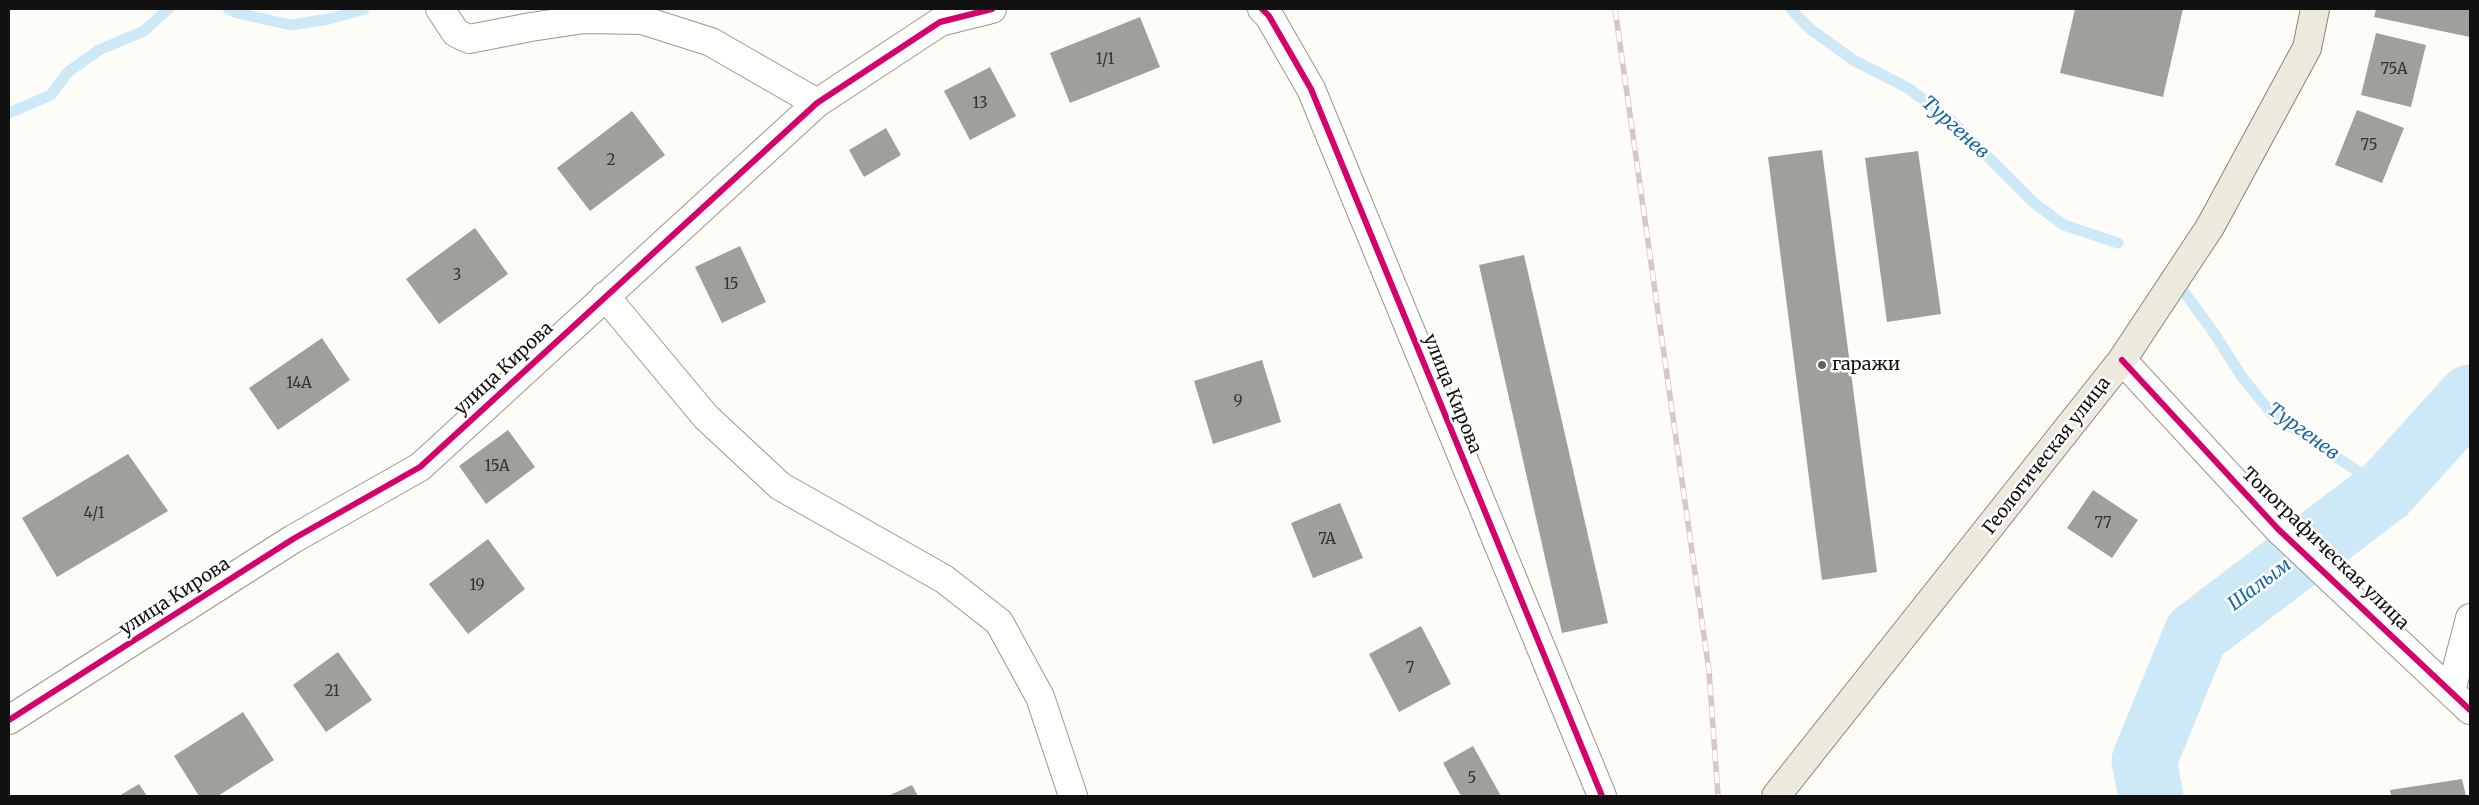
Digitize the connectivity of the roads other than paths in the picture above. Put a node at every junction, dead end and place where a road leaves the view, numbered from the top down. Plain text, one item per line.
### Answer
1 (992, 9) edge
2 (1262, 9) edge
3 (2315, 9) edge
4 (446, 18) edge
5 (817, 103) junction
6 (605, 296) junction
7 (2122, 360) junction
8 (2470, 618) edge
9 (2451, 691) junction
10 (2470, 710) edge
11 (9, 720) edge
12 (1073, 796) edge
13 (1602, 796) edge
14 (1776, 796) edge

1 - 5 street, улица Кирова
2 - 13 street, улица Кирова
3 - 7 main road, Геологическая улица
4 - 5 street
5 - 6 street, улица Кирова
6 - 11 street, улица Кирова
6 - 12 street
7 - 9 street, Топографическая улица
7 - 14 main road, Геологическая улица
8 - 9 street
9 - 10 street, Топографическая улица

